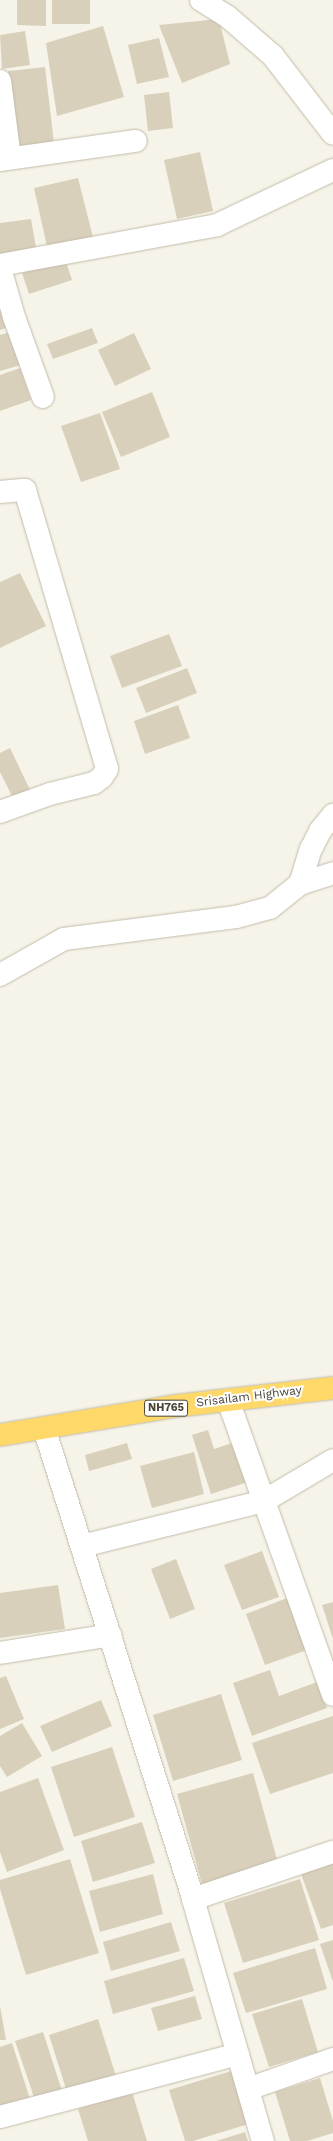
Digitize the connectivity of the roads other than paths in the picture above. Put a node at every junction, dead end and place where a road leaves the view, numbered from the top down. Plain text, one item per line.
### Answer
1 (201, 0) edge
2 (0, 81) edge
3 (333, 134) edge
4 (136, 141) dead end
5 (5, 159) edge
6 (333, 170) edge
7 (0, 264) edge
8 (0, 268) edge
9 (43, 397) dead end
10 (0, 492) edge
11 (0, 812) edge
12 (333, 815) edge
13 (333, 873) edge
14 (300, 884) junction
15 (0, 975) edge
16 (333, 1388) edge
17 (228, 1400) junction
18 (44, 1428) junction
19 (0, 1435) edge
20 (333, 1460) edge
21 (264, 1501) junction
22 (82, 1546) junction
23 (111, 1635) junction
24 (0, 1653) edge
25 (333, 1695) edge
26 (333, 1852) edge
27 (193, 1899) junction
28 (238, 2054) junction
29 (333, 2059) edge
30 (248, 2089) junction
31 (0, 2117) edge
32 (263, 2141) edge

1 - 3 street
2 - 5 street
4 - 5 street
6 - 7 street
8 - 9 street
10 - 11 street
12 - 14 street
13 - 14 street
14 - 15 street
16 - 17 highway, Srisailam Highway / NH765
17 - 18 highway, Srisailam Highway / NH765
17 - 21 street
18 - 19 highway, Srisailam Highway / NH765
18 - 22 street
20 - 21 street
21 - 22 street
21 - 25 street
22 - 23 street
23 - 24 street
23 - 27 street
26 - 27 street
27 - 28 street
28 - 30 street
28 - 31 street
29 - 30 street
30 - 32 street

